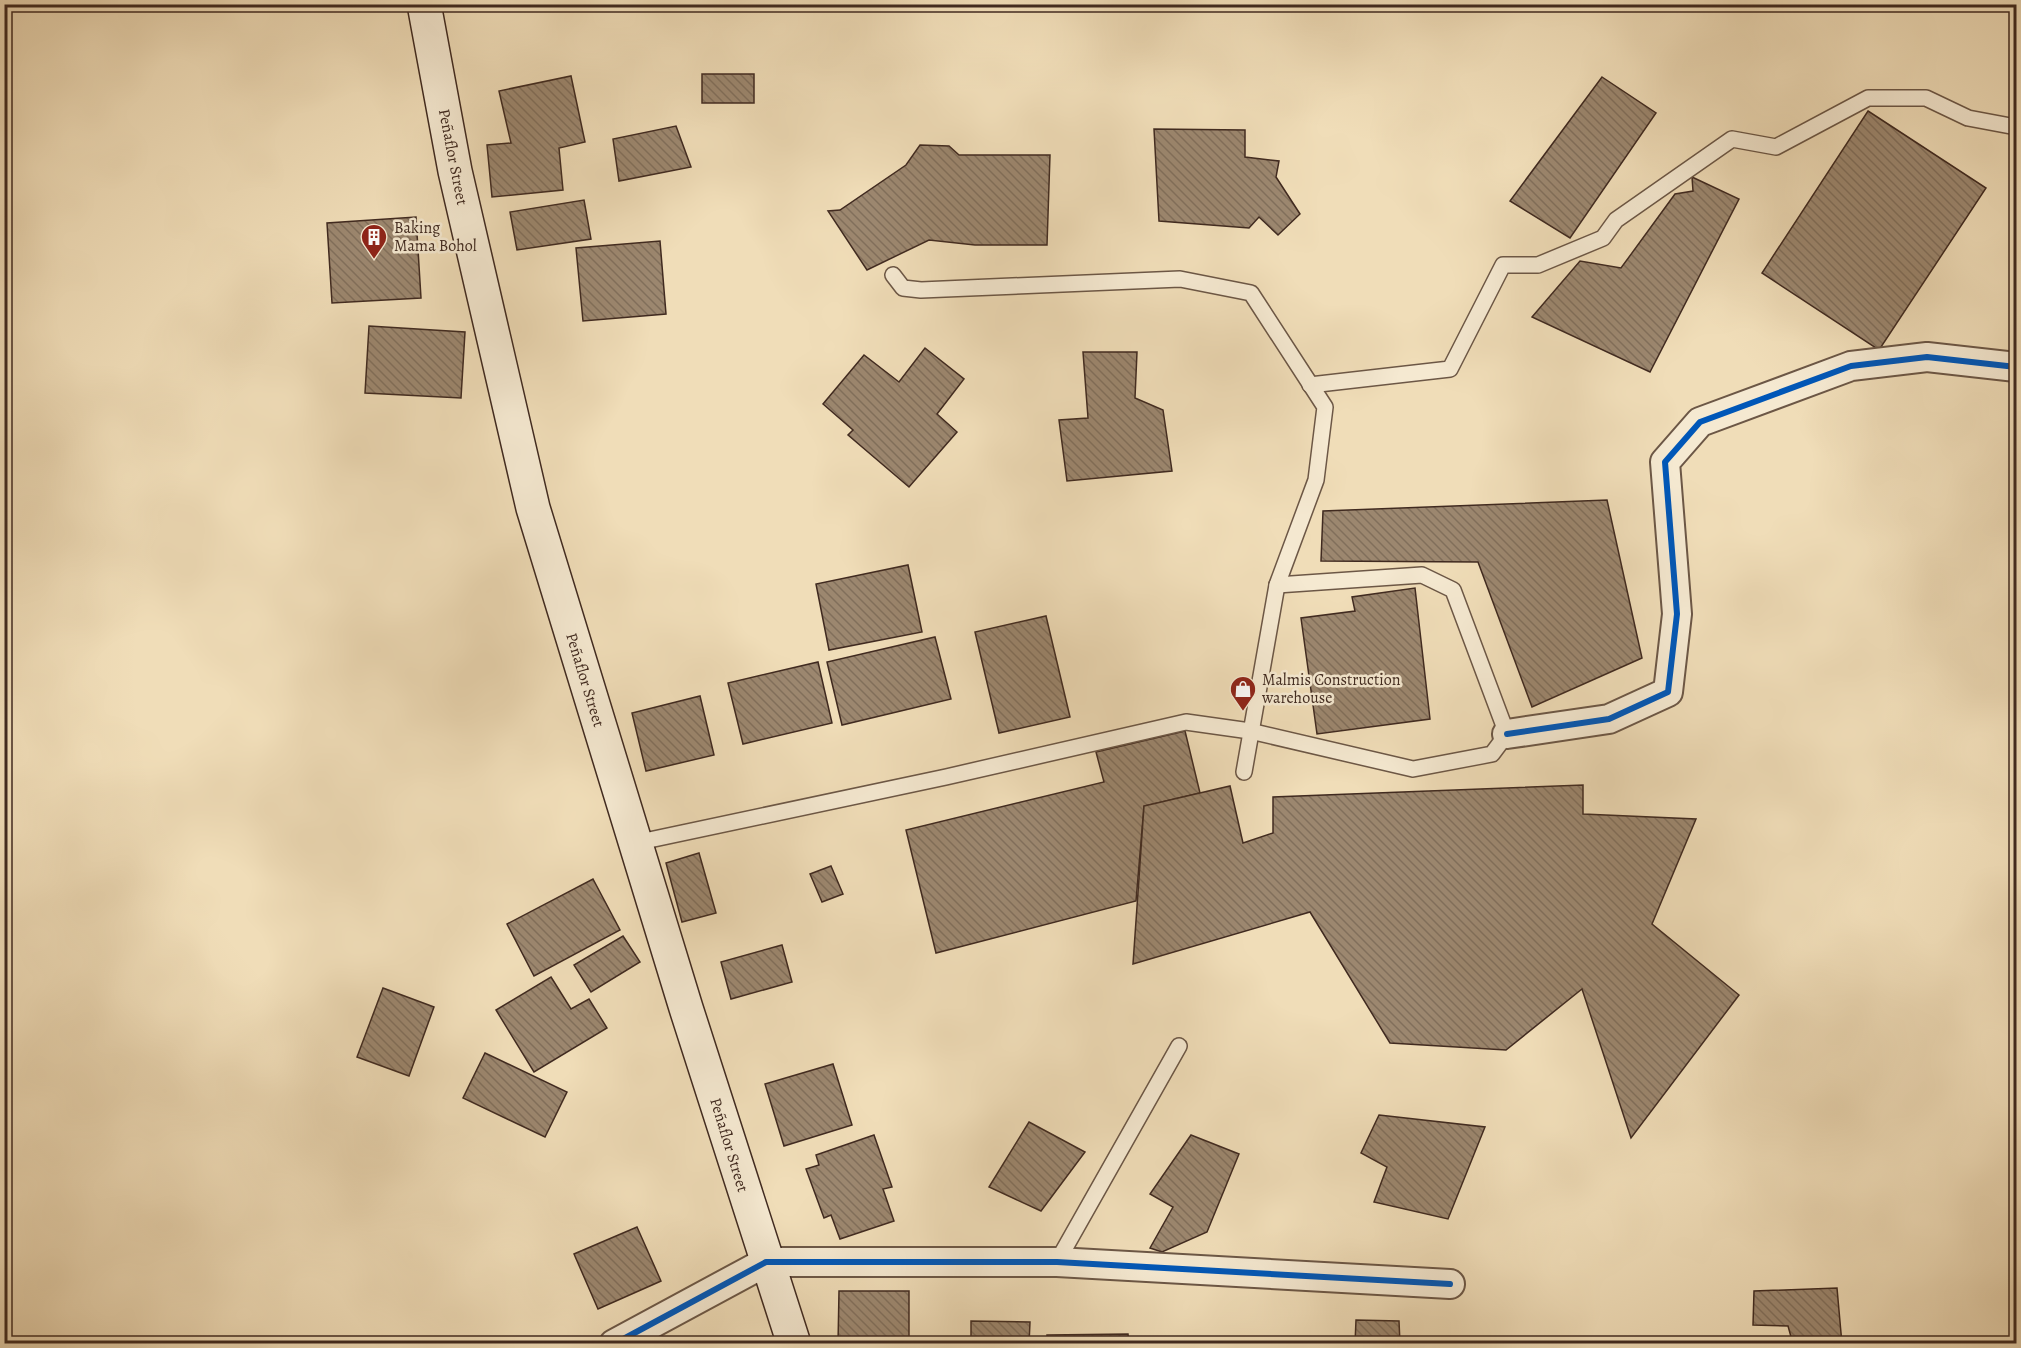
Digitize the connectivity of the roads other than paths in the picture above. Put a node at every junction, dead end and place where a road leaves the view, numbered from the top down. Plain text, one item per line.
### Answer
1 (424, 4) edge
2 (2016, 127) edge
3 (893, 275) dead end
4 (2016, 368) edge
5 (1310, 385) junction
6 (1277, 585) junction
7 (1250, 732) junction
8 (1507, 734) junction
9 (1244, 772) dead end
10 (635, 843) junction
11 (1179, 1046) dead end
12 (766, 1262) junction
13 (1057, 1262) junction
14 (1450, 1284) dead end
15 (614, 1344) edge
16 (794, 1344) edge

1 - 10 main road, Peñaflor Street
2 - 5 lane
3 - 5 lane
4 - 8 street
5 - 6 lane
6 - 7 lane
6 - 8 lane
7 - 8 lane
7 - 9 lane
7 - 10 lane
10 - 12 main road, Peñaflor Street
11 - 13 lane
12 - 13 street
12 - 15 street
12 - 16 main road, Peñaflor Street
13 - 14 street

